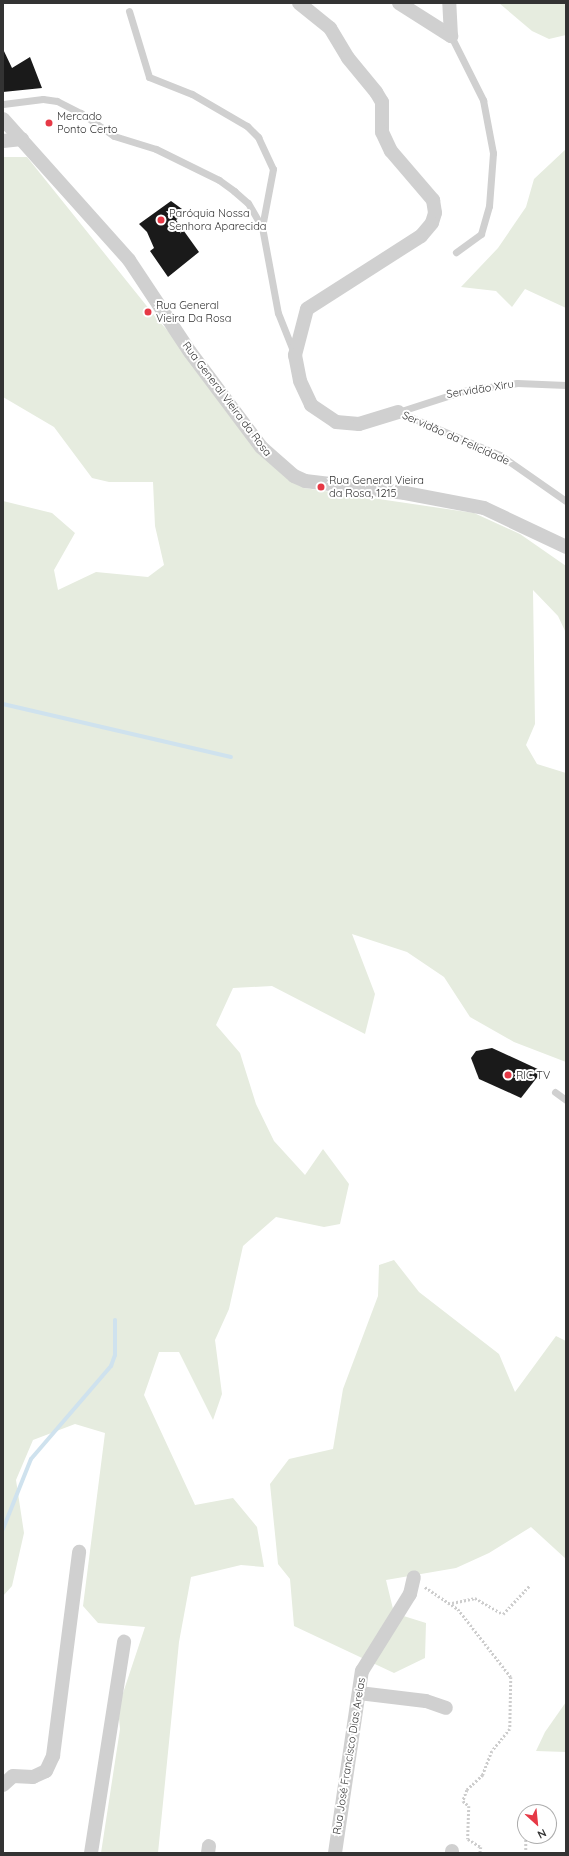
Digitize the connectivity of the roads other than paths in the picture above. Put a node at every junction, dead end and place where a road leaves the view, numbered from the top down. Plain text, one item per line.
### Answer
1 (299, 3) edge
2 (399, 3) edge
3 (449, 3) edge
4 (129, 11) dead end
5 (451, 36) junction
6 (3, 104) edge
7 (3, 120) edge
8 (22, 139) junction
9 (3, 141) edge
10 (262, 227) junction
11 (456, 252) dead end
12 (295, 355) junction
13 (566, 385) edge
14 (398, 412) junction
15 (566, 501) edge
16 (566, 547) edge
17 (555, 1092) dead end
18 (566, 1100) edge
19 (79, 1552) dead end
20 (414, 1577) road end
21 (124, 1642) dead end
22 (359, 1693) junction
23 (446, 1708) dead end
24 (3, 1785) edge
25 (91, 1853) edge
26 (335, 1853) edge

1 - 12 street, Servidão da Felicidade
2 - 5 street
3 - 5 street
4 - 10 lane
5 - 11 lane
6 - 10 lane
7 - 8 street, Rua General Vieira da Rosa
8 - 9 street
8 - 16 street, Rua General Vieira da Rosa
10 - 12 lane
12 - 14 street, Servidão da Felicidade
13 - 14 lane, Servidão Xiru
14 - 15 lane, Servidão da Felicidade
17 - 18 lane
19 - 24 street
20 - 22 street, Rua José Francisco Dias Areias
21 - 25 street
22 - 23 street
22 - 26 street, Rua José Francisco Dias Areias

